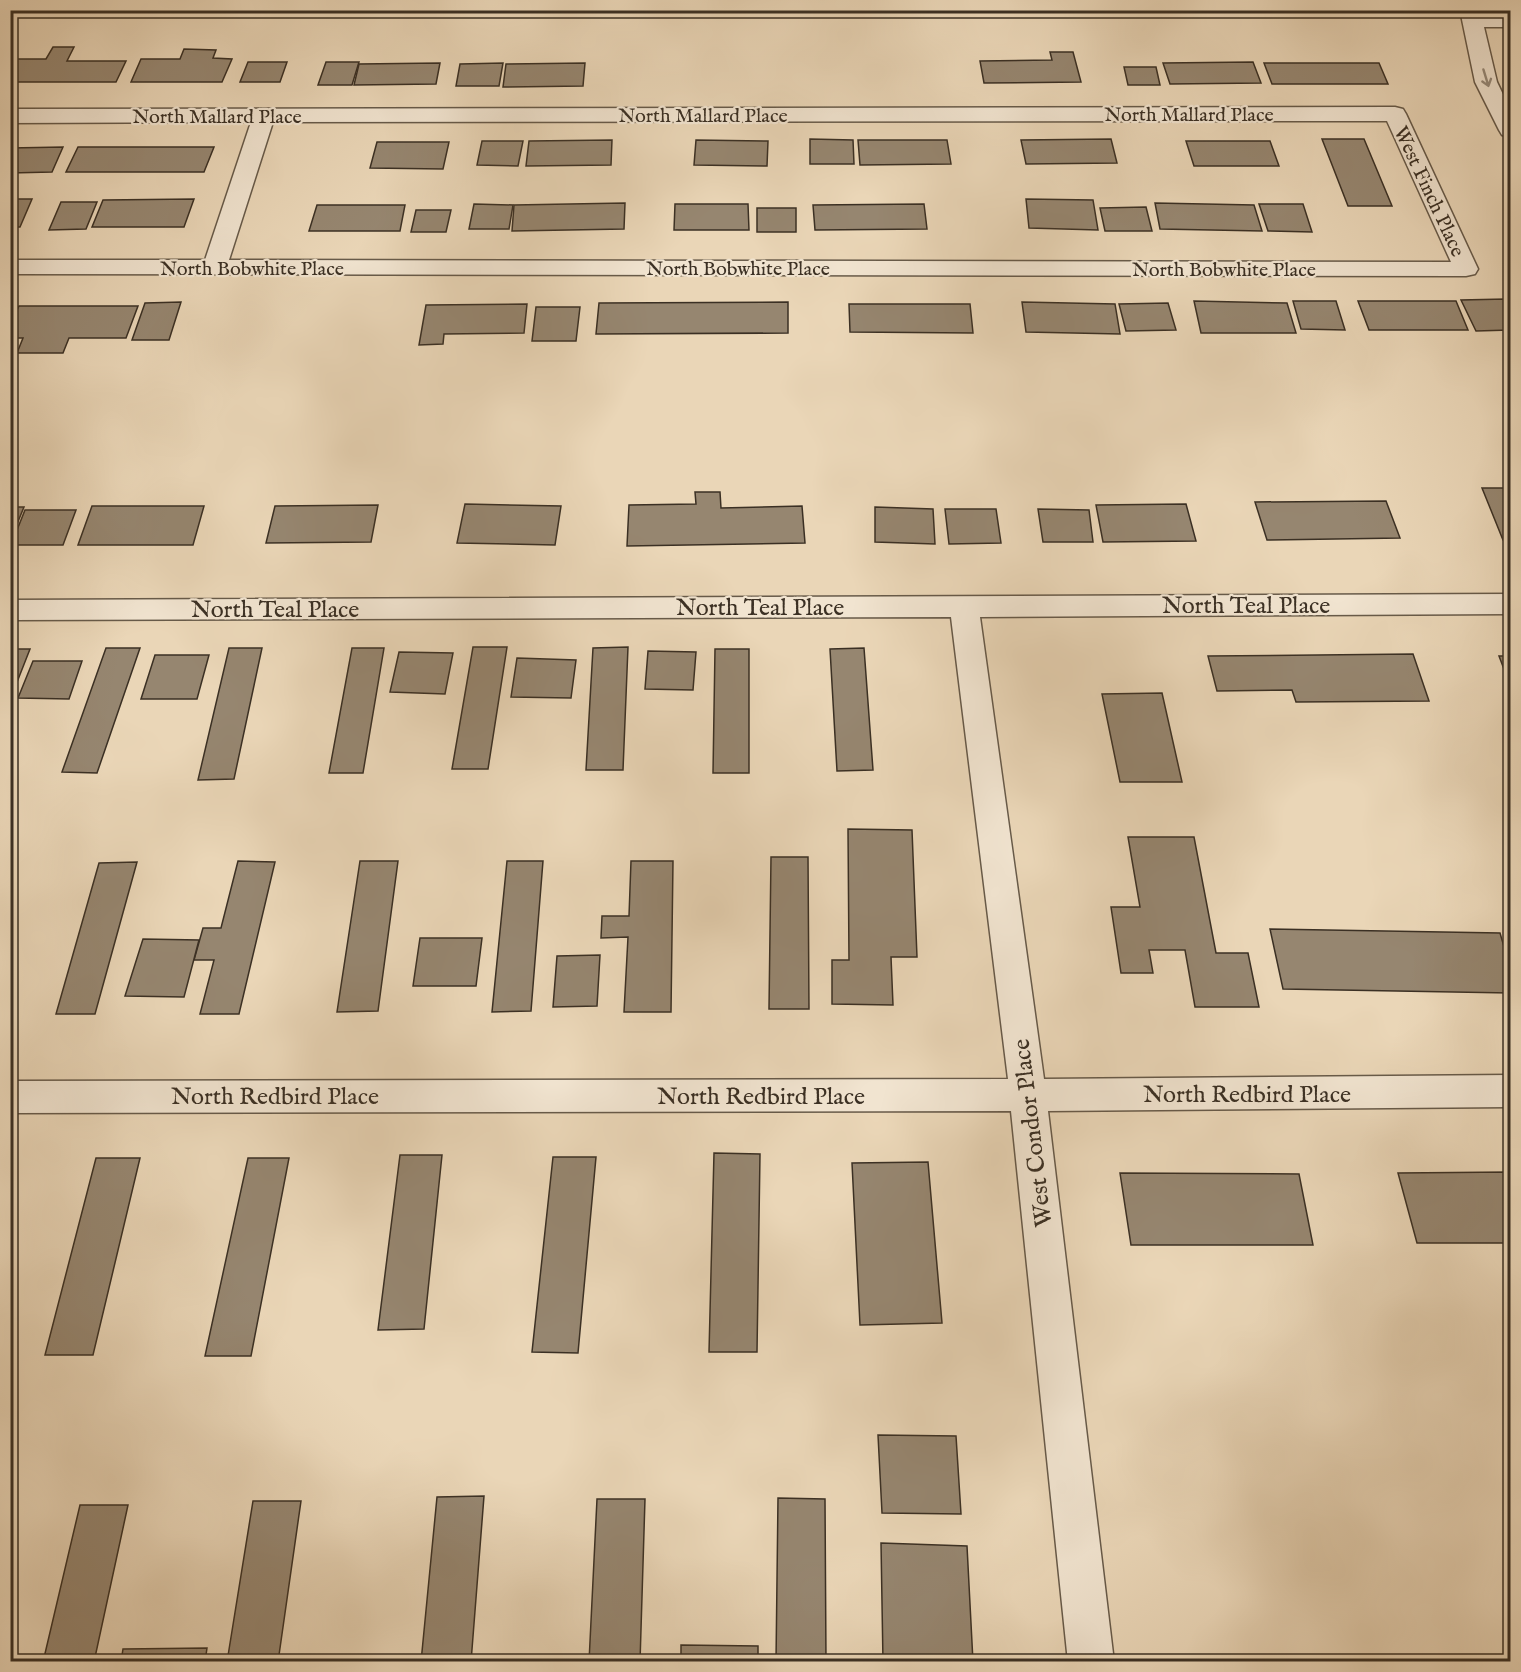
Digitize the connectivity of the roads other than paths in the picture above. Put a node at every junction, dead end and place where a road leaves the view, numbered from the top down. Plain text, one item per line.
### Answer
1 (1471, 16) edge
2 (1505, 21) edge
3 (1395, 114) joint
4 (10, 116) edge
5 (264, 117) junction
6 (1510, 130) edge
7 (10, 267) edge
8 (214, 268) junction
9 (1466, 269) joint
10 (1510, 604) edge
11 (964, 606) junction
12 (10, 610) edge
13 (1510, 1092) edge
14 (1028, 1095) junction
15 (10, 1097) edge
16 (1091, 1662) edge

1 - 2 street
1 -> 6 street
3 - 5 street, North Mallard Place
3 - 9 street, West Finch Place
4 - 5 street, North Mallard Place
5 - 8 street
7 - 8 street, North Bobwhite Place
8 - 9 street, North Bobwhite Place
10 - 11 street, North Teal Place
11 - 12 street, North Teal Place
11 - 14 street, West Condor Place
13 - 14 street, North Redbird Place
14 - 15 street, North Redbird Place
14 - 16 street, West Condor Place

